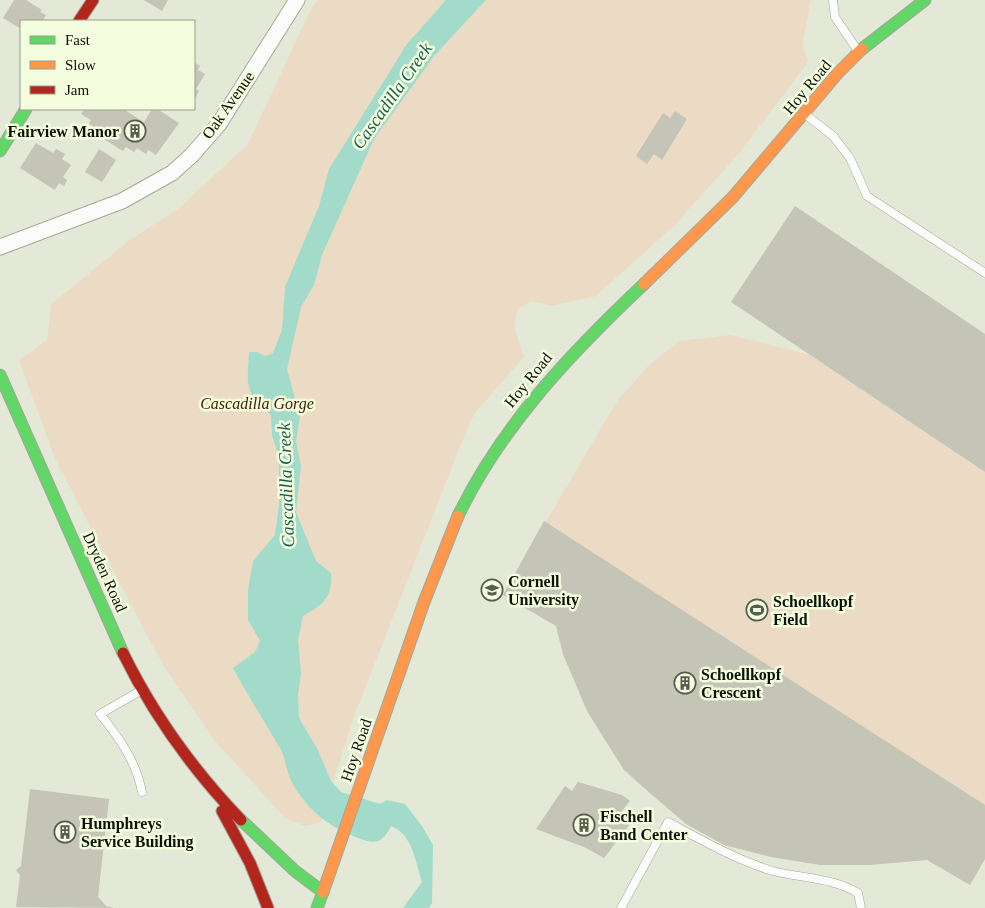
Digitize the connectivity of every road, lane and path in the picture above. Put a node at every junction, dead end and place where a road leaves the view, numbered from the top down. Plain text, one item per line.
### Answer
1 (92, 0) edge
2 (297, 0) edge
3 (833, 0) edge
4 (925, 0) edge
5 (81, 20) edge
6 (859, 52) junction
7 (25, 110) edge
8 (804, 114) junction
9 (0, 151) edge
10 (0, 247) edge
11 (985, 273) edge
12 (0, 375) edge
13 (143, 689) junction
14 (199, 770) junction
15 (142, 792) dead end
16 (323, 892) junction
17 (268, 908) edge
18 (317, 908) edge
19 (621, 908) edge
20 (861, 908) edge

1 - 5 street
2 - 10 street, Oak Avenue
3 - 6 lane
4 - 6 street, Hoy Road
6 - 8 street, Hoy Road
7 - 9 street
8 - 11 lane
8 - 16 street, Hoy Road
12 - 13 street, Dryden Road
13 - 14 street, Dryden Road
13 - 15 lane
14 - 16 street, Dryden Road
14 - 17 street, Dryden Road
16 - 18 street
19 - 20 lane

